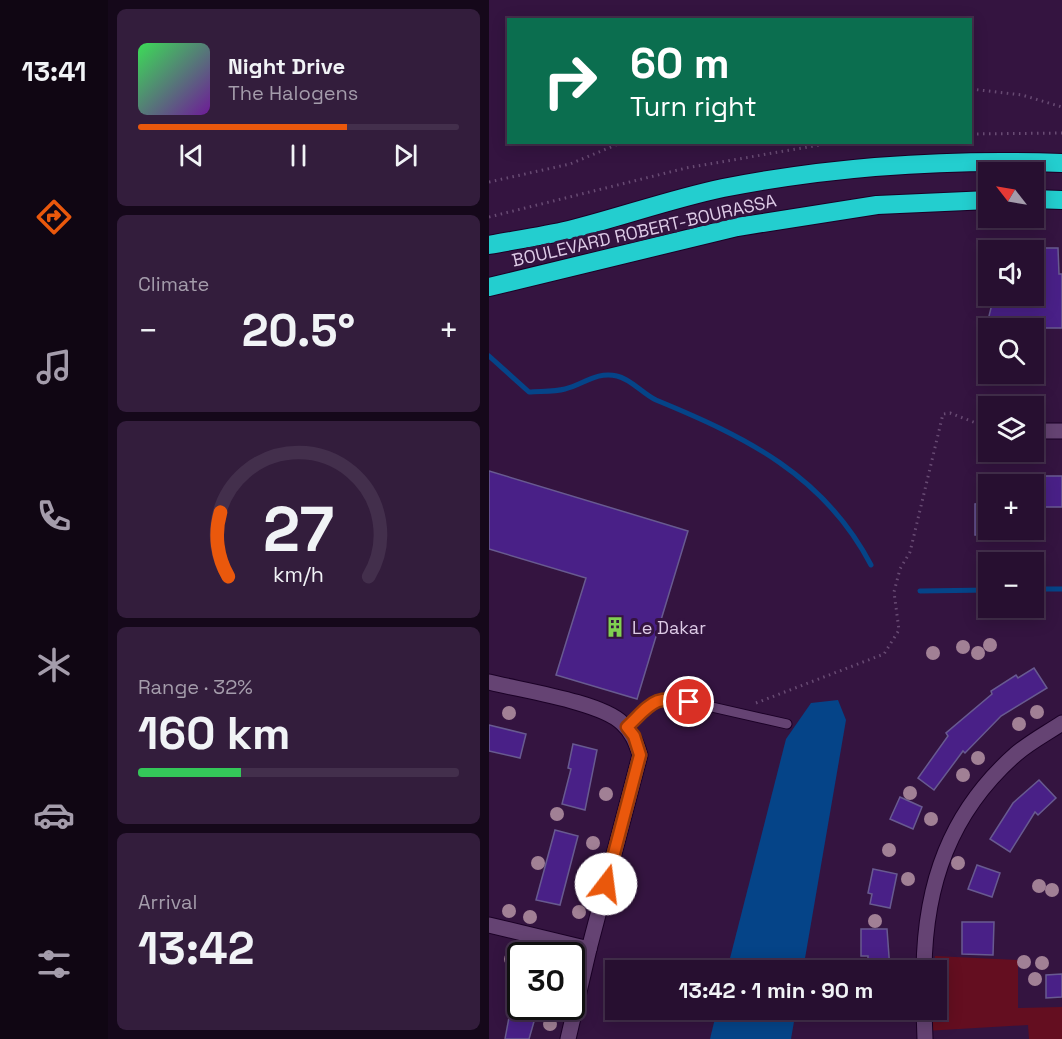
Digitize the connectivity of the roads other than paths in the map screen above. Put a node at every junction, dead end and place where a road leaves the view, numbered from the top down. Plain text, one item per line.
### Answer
1 (1062, 163) edge
2 (1044, 199) edge
3 (978, 200) edge
4 (1062, 200) edge
5 (489, 245) edge
6 (489, 287) edge
7 (1044, 431) edge
8 (1062, 431) edge
9 (489, 682) edge
10 (1062, 723) edge
11 (787, 724) dead end
12 (630, 732) junction
13 (489, 925) edge
14 (589, 949) junction
15 (925, 960) edge
16 (924, 1020) edge
17 (568, 1039) edge
18 (925, 1039) edge

1 - 5 highway, BOULEVARD ROBERT-BOURASSA
2 - 4 highway
3 - 6 highway, BOULEVARD ROBERT-BOURASSA
7 - 8 street
9 - 12 street
10 - 15 street
11 - 12 lane
12 - 14 street
13 - 14 street
14 - 17 street
16 - 18 street

